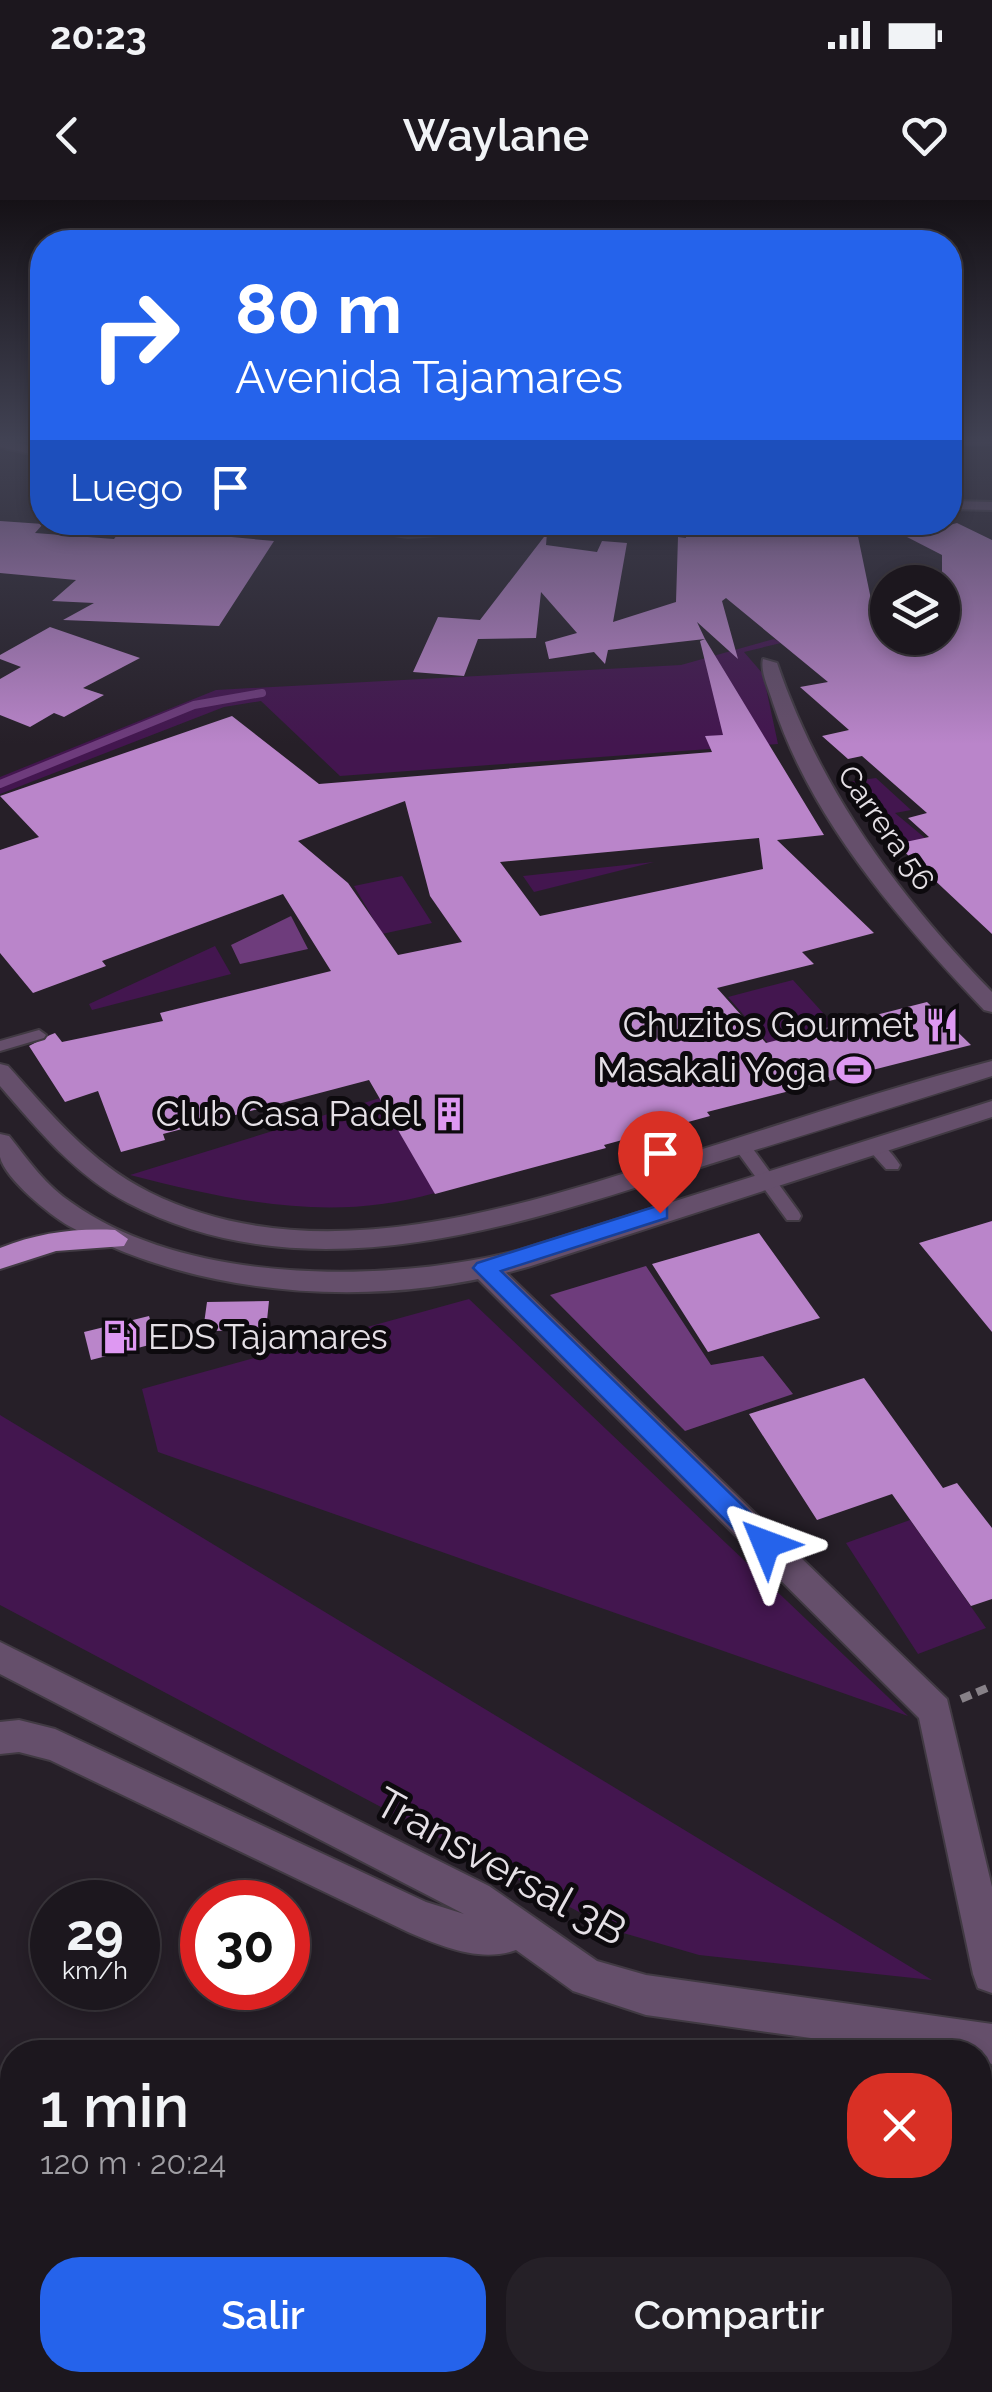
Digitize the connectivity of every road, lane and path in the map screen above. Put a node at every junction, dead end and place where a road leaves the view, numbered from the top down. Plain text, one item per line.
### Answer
1 (768, 663) dead end
2 (992, 1005) edge
3 (39, 1035) dead end
4 (0, 1046) edge
5 (992, 1068) edge
6 (0, 1071) edge
7 (992, 1108) edge
8 (0, 1142) edge
9 (742, 1146) junction
10 (764, 1179) junction
11 (793, 1216) dead end
12 (115, 1239) junction
13 (0, 1260) edge
14 (484, 1268) junction
15 (0, 1658) edge
16 (0, 1738) edge
17 (519, 1930) junction
18 (992, 1974) edge
19 (964, 2040) edge

1 - 2 street, Carrera 56
3 - 4 lane
5 - 9 street
6 - 9 street
7 - 10 street
8 - 12 street
9 - 10 lane
10 - 11 lane
10 - 14 street
12 - 13 highway
12 - 14 street
14 - 18 street
15 - 17 street, Transversal 3B
16 - 17 street
17 - 19 street, Transversal 3B

